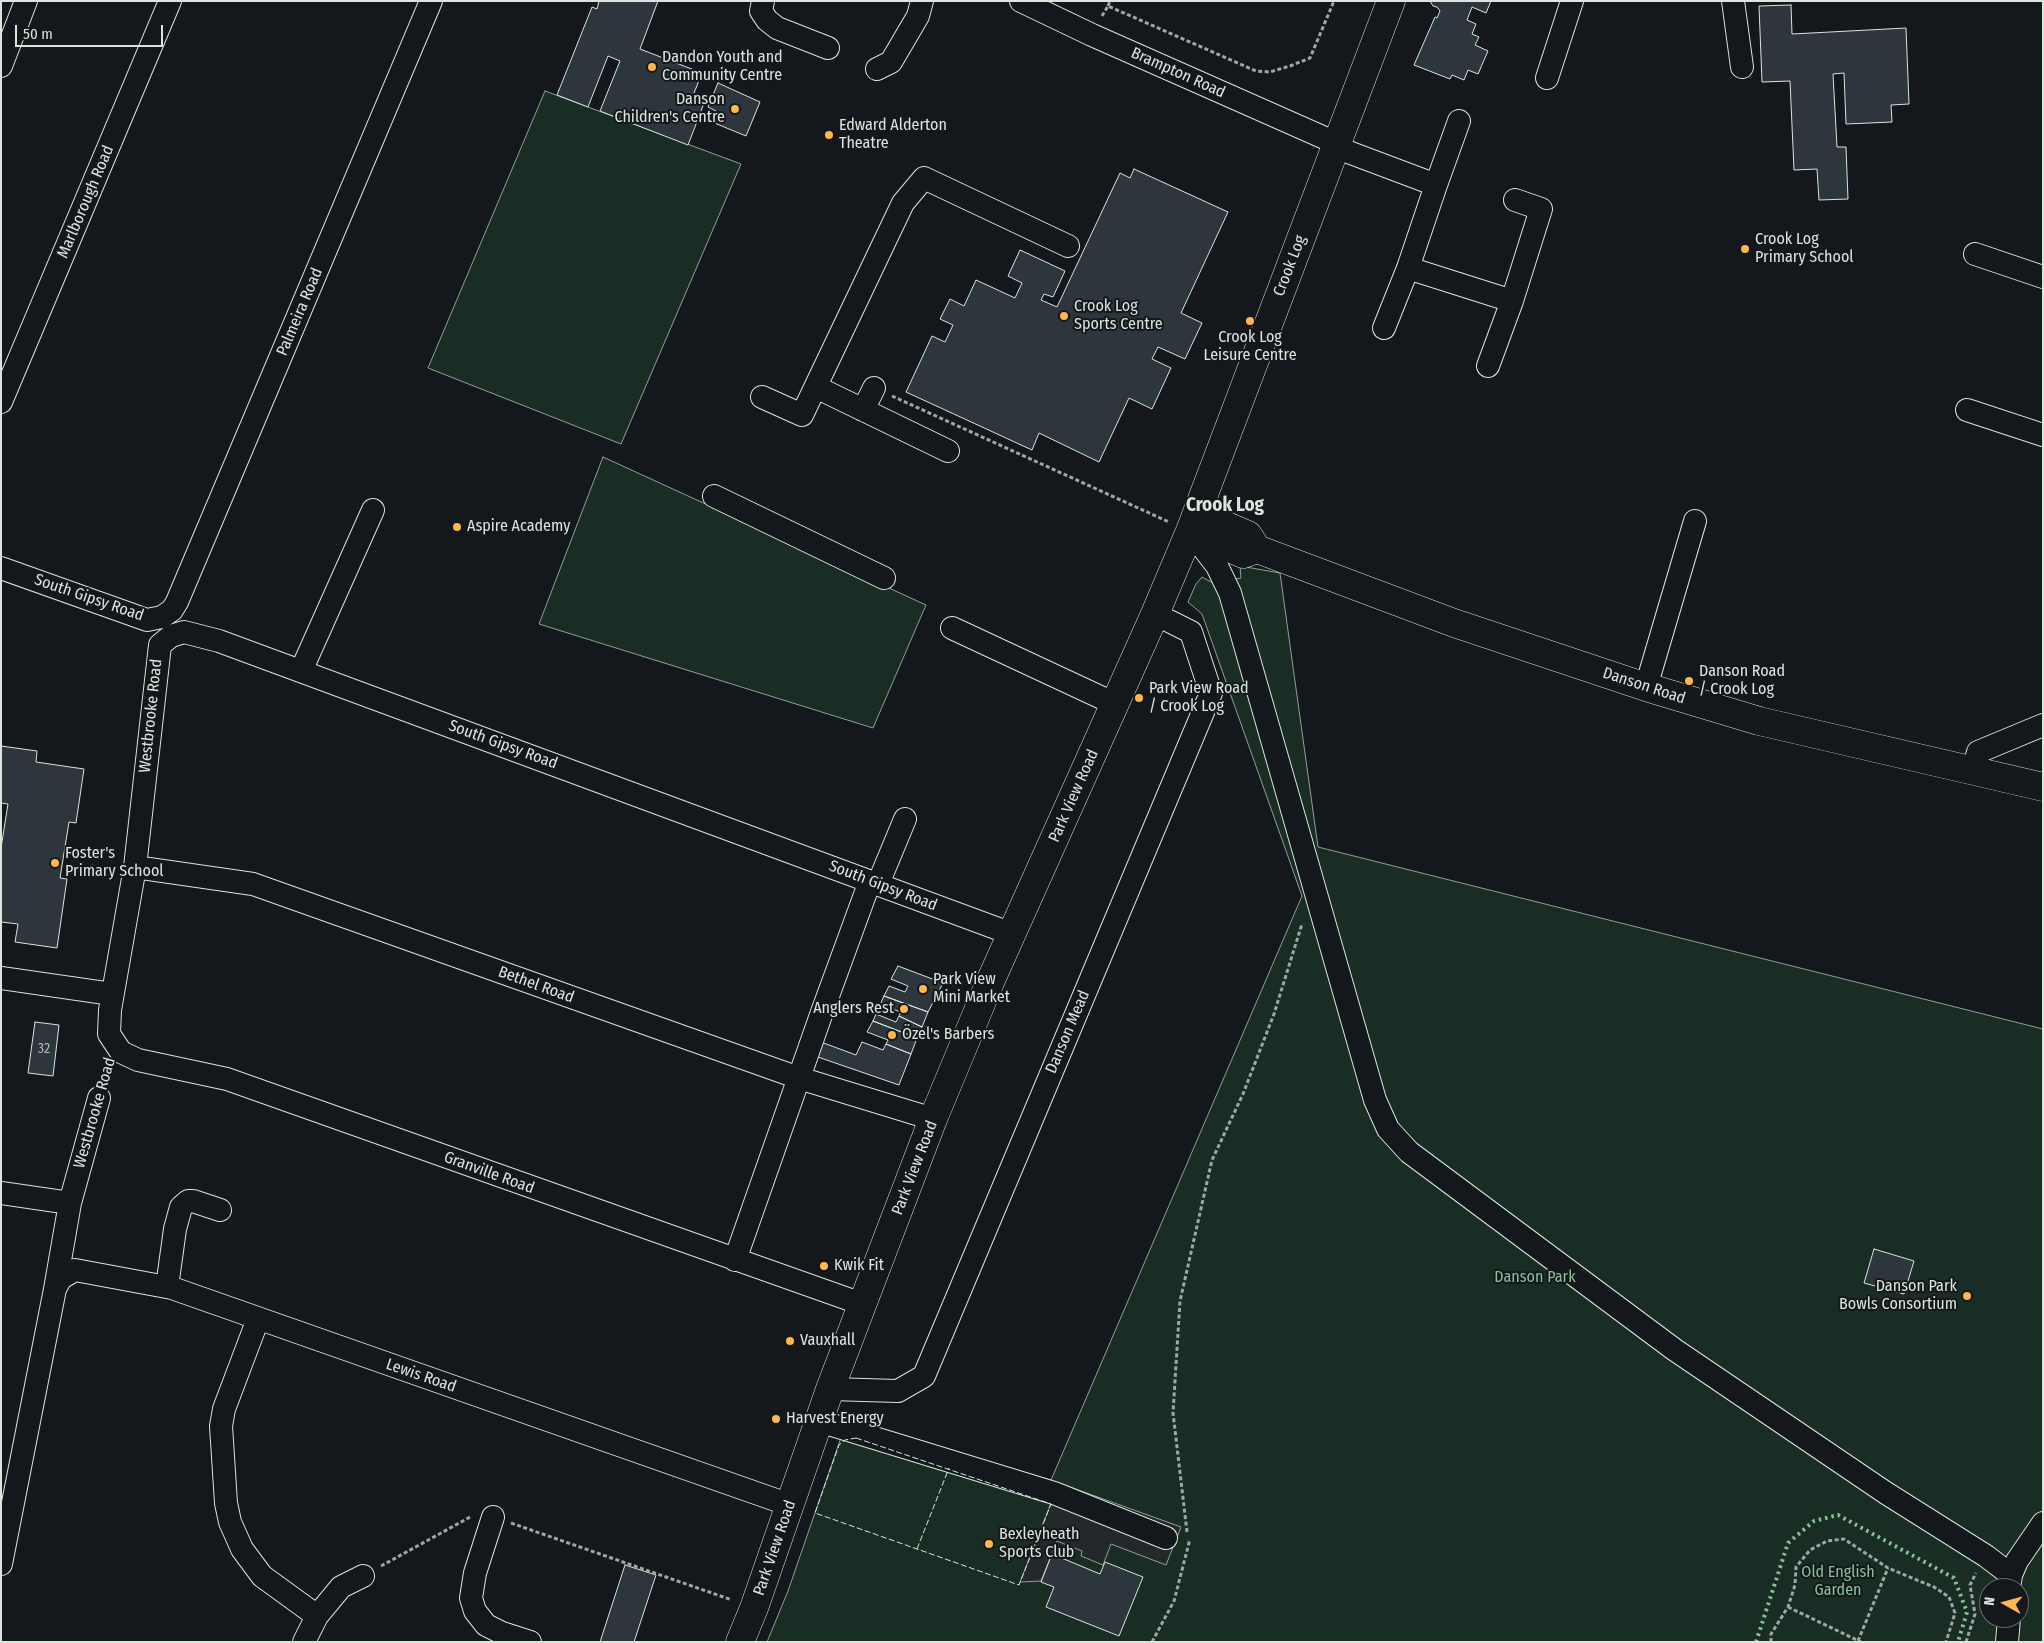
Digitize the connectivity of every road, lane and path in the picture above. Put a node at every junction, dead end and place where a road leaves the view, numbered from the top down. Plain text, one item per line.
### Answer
1 (26, 1) edge
2 (170, 1) edge
3 (431, 1) edge
4 (763, 1) edge
5 (922, 1) edge
6 (1021, 1) edge
7 (1110, 1) edge
8 (1334, 1) edge
9 (1391, 1) edge
10 (1572, 1) edge
11 (1733, 1) edge
12 (1108, 6) junction
13 (1092, 35) junction
14 (828, 48) dead end
15 (2, 62) edge
16 (1742, 67) dead end
17 (877, 69) dead end
18 (1547, 78) dead end
19 (1458, 121) dead end
20 (1336, 145) junction
21 (1436, 184) junction
22 (1515, 200) dead end
23 (1068, 246) dead end
24 (1975, 254) dead end
25 (1408, 268) junction
26 (2043, 277) edge
27 (1512, 301) junction
28 (1384, 328) dead end
29 (1488, 366) dead end
30 (816, 387) junction
31 (874, 388) joint
32 (762, 397) dead end
33 (1, 402) edge
34 (863, 410) junction
35 (1967, 410) dead end
36 (2043, 435) edge
37 (948, 451) dead end
38 (714, 496) dead end
39 (372, 510) dead end
40 (1695, 521) dead end
41 (1193, 522) junction
42 (1, 568) edge
43 (884, 578) dead end
44 (1155, 614) junction
45 (167, 626) junction
46 (952, 628) dead end
47 (301, 671) junction
48 (1646, 687) junction
49 (1115, 704) junction
50 (2043, 725) edge
51 (1973, 771) junction
52 (2043, 787) edge
53 (905, 819) dead end
54 (134, 866) junction
55 (874, 882) junction
56 (1319, 907) junction
57 (1012, 934) junction
58 (1, 978) edge
59 (112, 994) junction
60 (115, 1046) joint
61 (799, 1078) junction
62 (99, 1098) dead end
63 (934, 1120) junction
64 (1, 1193) edge
65 (70, 1203) junction
66 (220, 1210) dead end
67 (736, 1260) junction
68 (167, 1287) junction
69 (55, 1289) junction
70 (862, 1304) junction
71 (258, 1319) junction
72 (830, 1389) junction
73 (819, 1421) junction
74 (790, 1504) junction
75 (484, 1516) junction
76 (2043, 1523) edge
77 (1166, 1538) dead end
78 (1986, 1556) junction
79 (1, 1564) edge
80 (1888, 1568) junction
81 (363, 1576) joint
82 (2007, 1578) edge
83 (2011, 1578) edge
84 (1788, 1607) junction
85 (754, 1608) junction
86 (317, 1616) junction
87 (2008, 1628) edge
88 (1859, 1641) edge
89 (304, 1642) edge
90 (530, 1642) edge
91 (740, 1642) edge
92 (1152, 1642) edge
93 (1770, 1642) edge
94 (1946, 1642) edge
95 (1966, 1642) edge
96 (2007, 1642) edge

1 - 15 street
2 - 33 street, Marlborough Road
3 - 45 street, Palmeira Road
4 - 14 street
5 - 17 street
6 - 13 street, Brampton Road
7 - 12 path
8 - 12 path
9 - 20 main road, Crook Log
10 - 18 street
11 - 16 street
12 - 13 path
13 - 20 street, Brampton Road
19 - 21 street
20 - 21 street, Brampton Road
20 - 41 main road, Crook Log
21 - 25 street
22 - 27 street
23 - 30 street
24 - 26 street
25 - 27 street
25 - 28 street
27 - 29 street
30 - 32 street
30 - 34 street
31 - 34 street
31 - 41 path
34 - 37 street
35 - 36 street
38 - 43 street
39 - 47 street
40 - 48 street
41 - 44 main road, Park View Road
41 - 48 main road, Danson Road
41 - 56 street
42 - 45 street, South Gipsy Road
44 - 49 main road, Park View Road
44 - 72 street, Danson Mead
45 - 47 street, South Gipsy Road
45 - 54 street, Westbrooke Road
46 - 49 street
47 - 55 street, South Gipsy Road
48 - 51 main road, Danson Road
49 - 57 main road, Park View Road
50 - 51 street
51 - 52 main road, Danson Road
53 - 55 street
54 - 59 street, Westbrooke Road
54 - 61 street, Bethel Road
55 - 57 street, South Gipsy Road
55 - 61 street
56 - 78 street
56 - 92 path
57 - 63 main road, Park View Road
58 - 59 street
59 - 60 street, Westbrooke Road
60 - 67 street, Granville Road
61 - 63 street, Bethel Road
61 - 67 street
62 - 65 street, Westbrooke Road
63 - 70 main road, Park View Road
64 - 65 street
65 - 69 street, Westbrooke Road
66 - 68 street
67 - 70 street, Granville Road
68 - 69 street, Lewis Road
68 - 71 street, Lewis Road
69 - 79 street, Westbrooke Road
70 - 72 main road, Park View Road
71 - 74 street, Lewis Road
71 - 86 street
72 - 73 main road, Park View Road
73 - 74 main road, Park View Road
73 - 77 street
74 - 85 main road, Park View Road
75 - 81 path
75 - 85 path
75 - 90 street
76 - 83 street
78 - 82 street
78 - 95 path
80 - 84 path
80 - 88 path
80 - 94 path
81 - 86 street
84 - 88 path
84 - 93 path
85 - 91 main road, Park View Road
86 - 89 street
87 - 96 street

